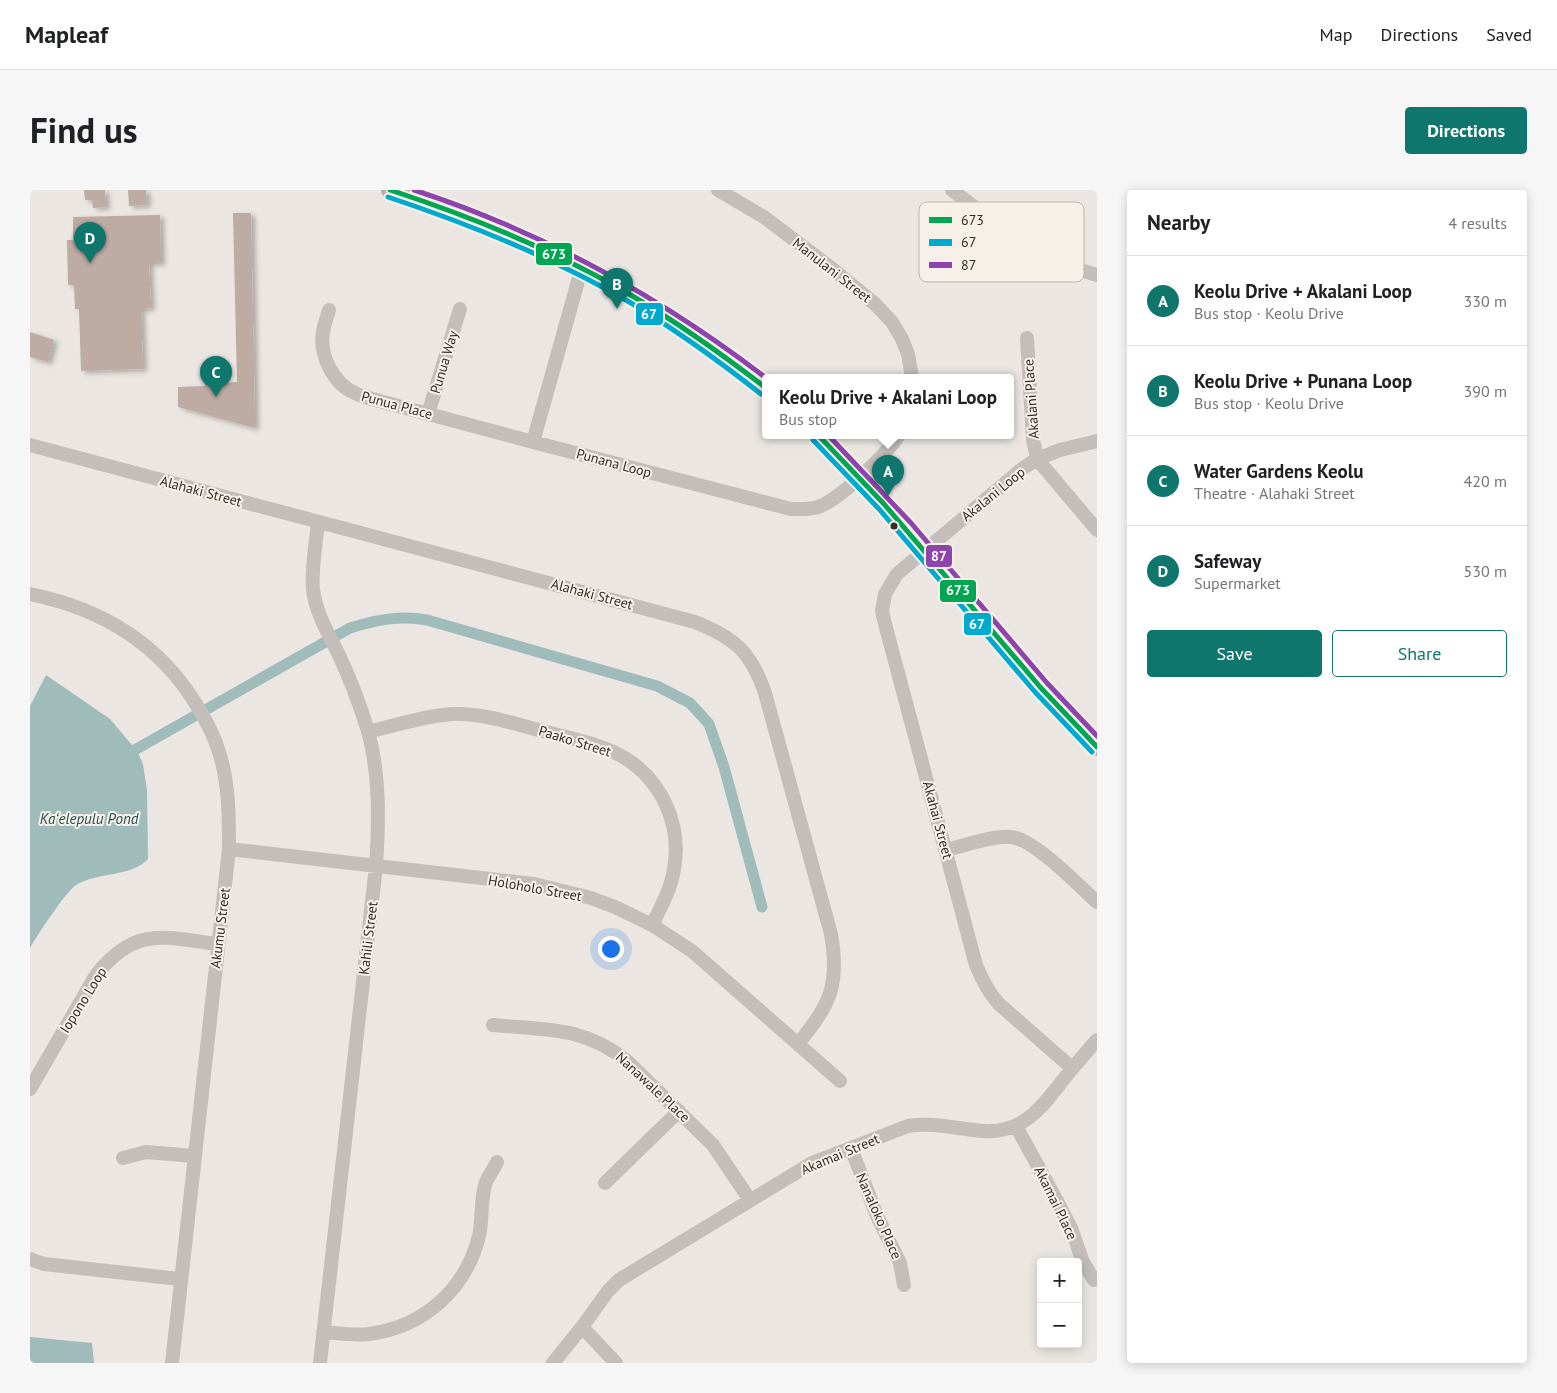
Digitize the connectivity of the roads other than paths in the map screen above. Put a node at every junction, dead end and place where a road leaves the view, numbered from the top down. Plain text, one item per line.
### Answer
1 (390, 190) edge
2 (718, 190) edge
3 (952, 190) edge
4 (968, 202) edge
5 (582, 268) junction
6 (1084, 271) edge
7 (1097, 275) edge
8 (460, 309) dead end
9 (329, 310) dead end
10 (1028, 338) dead end
11 (911, 374) edge
12 (762, 385) edge
13 (428, 414) junction
14 (822, 439) edge
15 (896, 439) edge
16 (1097, 441) edge
17 (534, 442) junction
18 (30, 445) edge
19 (1037, 459) junction
20 (860, 476) junction
21 (318, 522) junction
22 (1097, 530) edge
23 (925, 550) junction
24 (30, 594) edge
25 (368, 732) junction
26 (1097, 747) edge
27 (229, 850) junction
28 (946, 850) junction
29 (376, 866) junction
30 (1097, 902) edge
31 (652, 925) junction
32 (218, 944) junction
33 (493, 1025) dead end
34 (1097, 1040) edge
35 (798, 1044) junction
36 (1072, 1068) junction
37 (840, 1081) dead end
38 (30, 1090) edge
39 (679, 1111) junction
40 (1016, 1126) junction
41 (851, 1148) junction
42 (194, 1156) junction
43 (123, 1158) dead end
44 (497, 1162) dead end
45 (605, 1183) dead end
46 (750, 1200) junction
47 (30, 1259) edge
48 (180, 1279) junction
49 (1094, 1280) dead end
50 (904, 1285) dead end
51 (582, 1327) junction
52 (323, 1332) junction
53 (172, 1363) edge
54 (320, 1363) edge
55 (553, 1363) edge
56 (616, 1363) edge

1 - 5 main road
2 - 11 street, Manulani Street
3 - 4 street
5 - 12 main road
5 - 17 street
6 - 7 street
8 - 13 street, Punua Way
9 - 13 street, Punua Place
10 - 19 street, Akalani Place
13 - 17 street, Punua Place
14 - 20 main road
15 - 20 street
16 - 19 street
17 - 20 street, Punana Loop
18 - 21 street, Alahaki Street
19 - 22 street, Akalani Loop
19 - 23 street, Akalani Loop
20 - 23 main road
21 - 25 street, Kahili Street
21 - 35 street, Alahaki Street
23 - 26 main road
23 - 28 street, Akahai Street
24 - 27 street, Akumu Street
25 - 29 street, Kahili Street
25 - 31 street, Paako Street
27 - 29 street, Holoholo Street
27 - 32 street, Akumu Street
28 - 30 street
28 - 36 street, Akahai Street
29 - 31 street, Holoholo Street
29 - 52 street, Kahili Street
31 - 35 street, Holoholo Street
32 - 38 street, Iopono Loop
32 - 42 street, Akumu Street
33 - 39 street, Nanawale Place
34 - 36 street, Akamai Street
35 - 37 street, Holoholo Street
36 - 40 street, Akamai Street
39 - 45 street
39 - 46 street, Nanawale Place
40 - 41 street, Akamai Street
40 - 49 street, Akamai Place
41 - 46 street, Akamai Street
41 - 50 street, Nanaloko Place
42 - 43 street
42 - 48 street, Akumu Street
44 - 52 street
46 - 51 street, Akamai Street
47 - 48 street
48 - 53 street, Akumu Street
51 - 55 street, Akamai Street
51 - 56 street
52 - 54 street, Kahili Street

